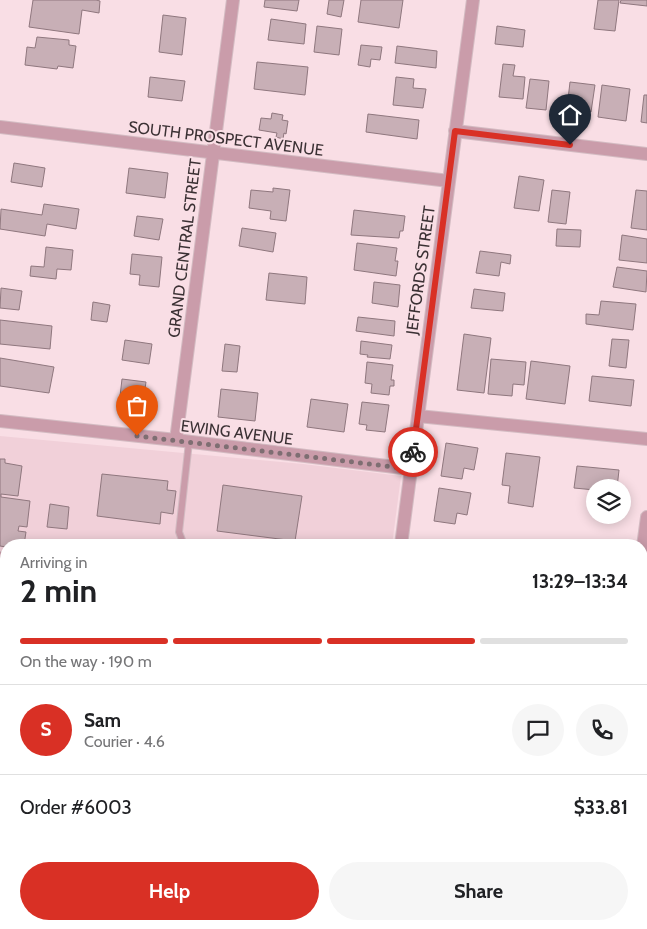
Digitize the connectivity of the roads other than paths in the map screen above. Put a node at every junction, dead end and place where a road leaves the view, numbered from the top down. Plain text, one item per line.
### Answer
1 (233, 0) edge
2 (473, 0) edge
3 (0, 127) edge
4 (455, 131) junction
5 (213, 153) junction
6 (647, 154) edge
7 (449, 181) junction
8 (418, 416) junction
9 (0, 421) edge
10 (647, 439) edge
11 (183, 441) junction
12 (411, 469) junction
13 (647, 517) edge
14 (182, 539) edge
15 (402, 539) edge
16 (644, 539) edge

1 - 5 street, GRAND CENTRAL STREET
2 - 4 street, JEFFORDS STREET
3 - 5 street, SOUTH PROSPECT AVENUE
4 - 6 street
4 - 7 street, JEFFORDS STREET
5 - 7 street, SOUTH PROSPECT AVENUE
5 - 11 street, GRAND CENTRAL STREET
7 - 8 street, JEFFORDS STREET
8 - 10 street
8 - 12 street, JEFFORDS STREET
9 - 11 street, EWING AVENUE
11 - 12 street, EWING AVENUE
11 - 14 lane
12 - 15 street, JEFFORDS STREET
13 - 16 street

